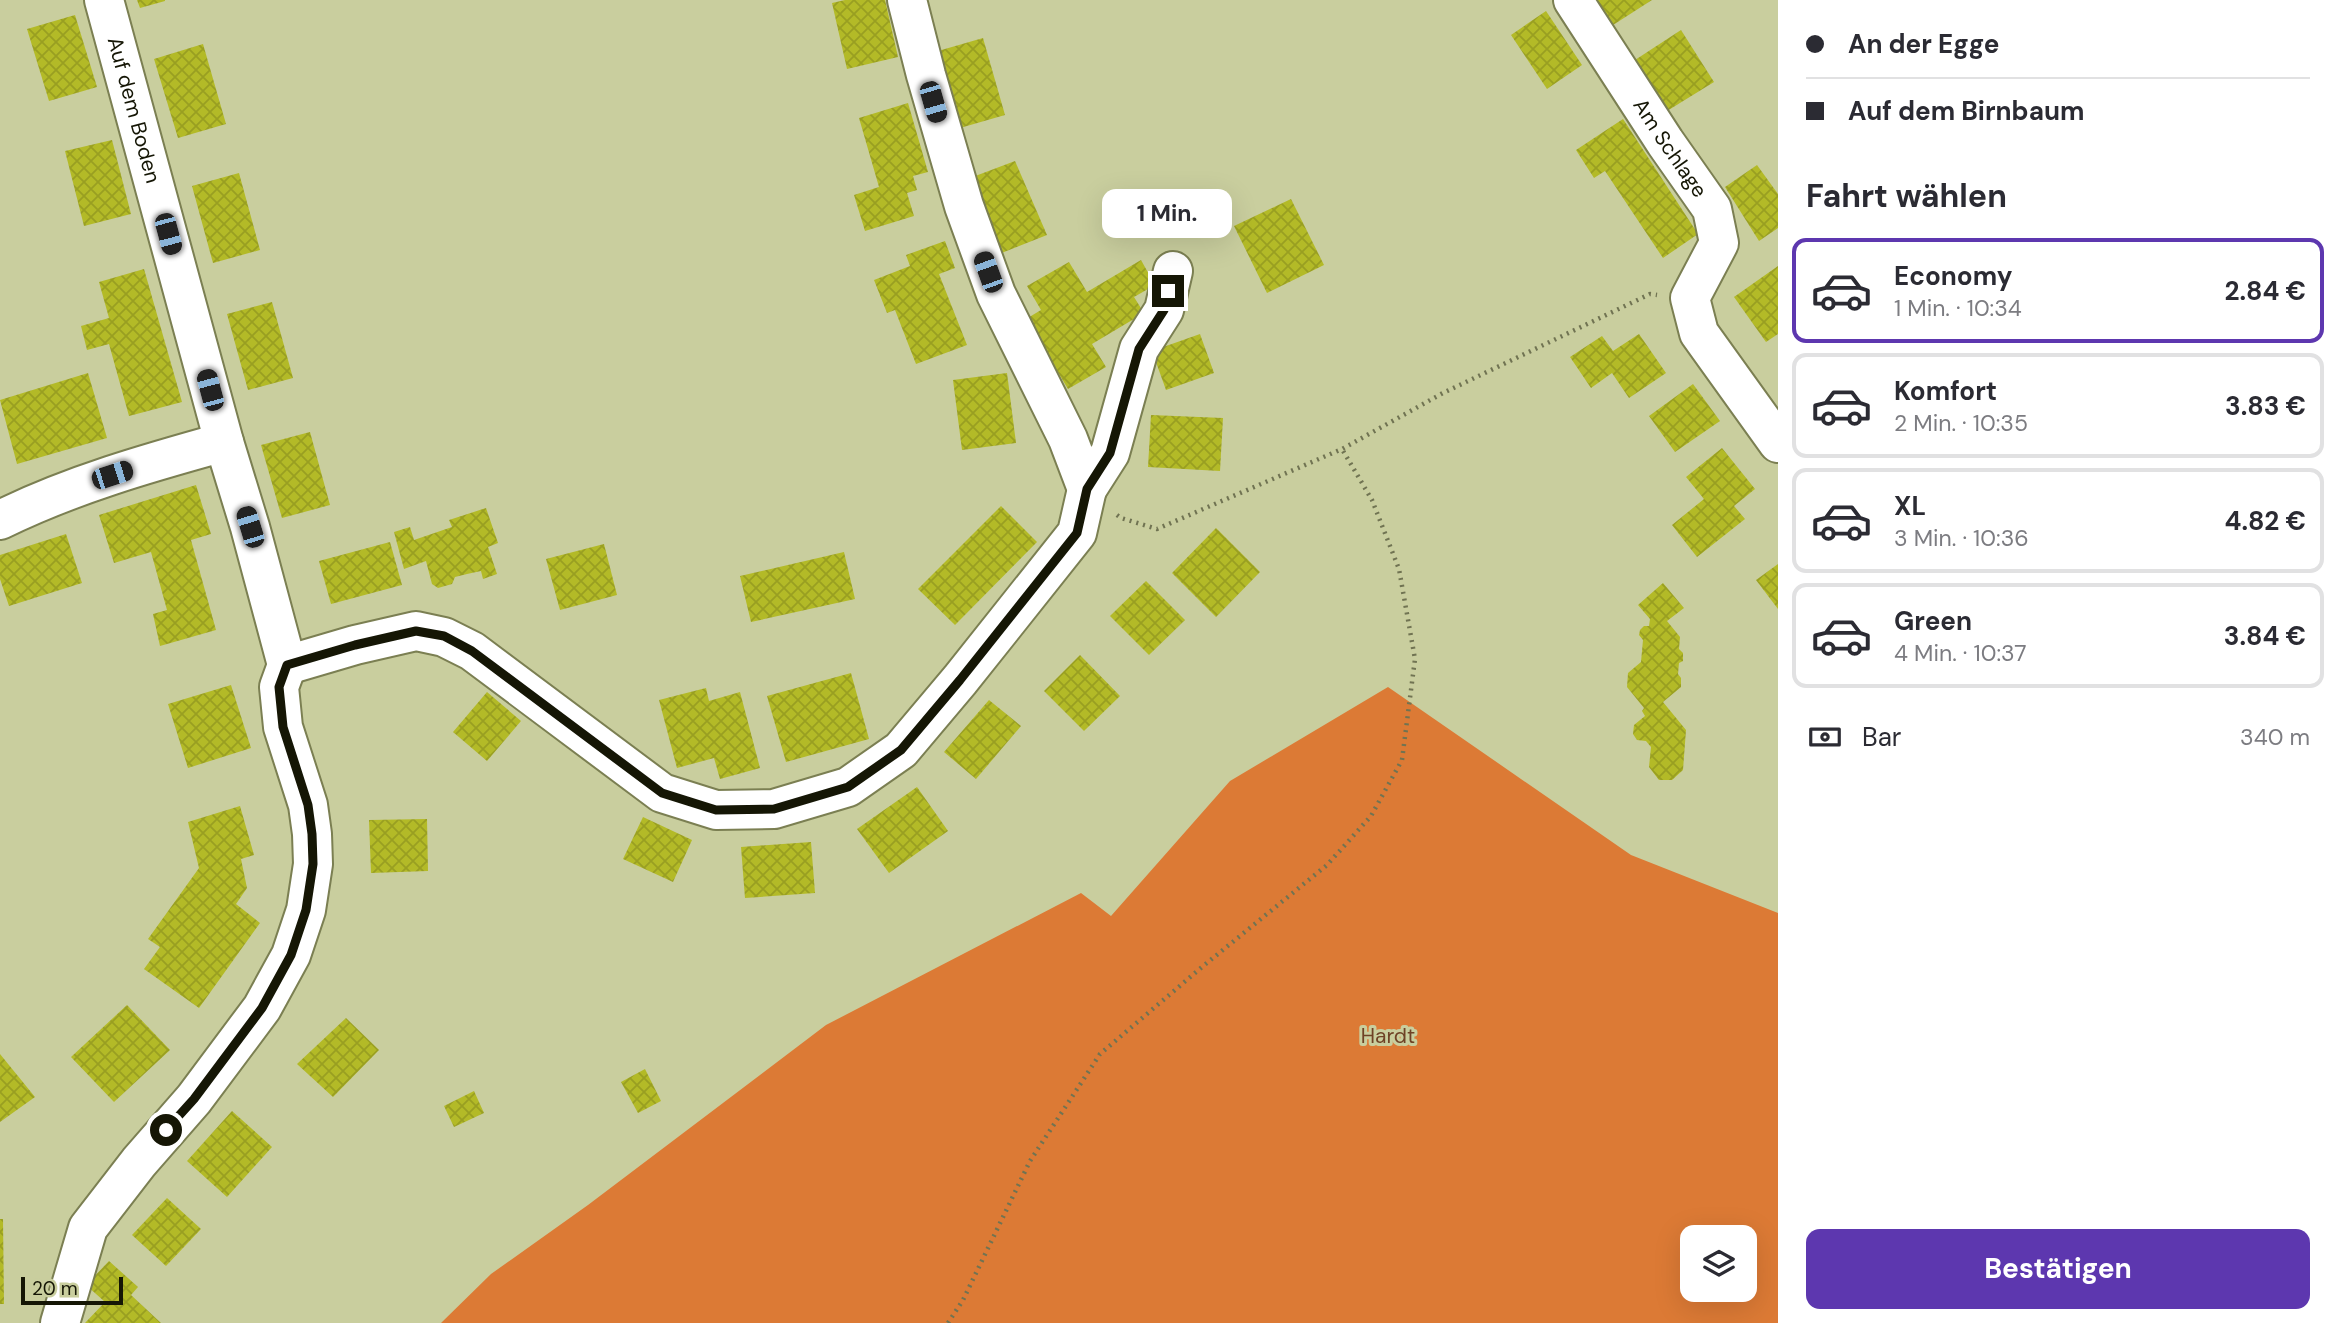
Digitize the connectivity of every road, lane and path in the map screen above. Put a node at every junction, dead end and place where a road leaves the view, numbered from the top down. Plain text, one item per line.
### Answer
1 (104, 0) edge
2 (907, 0) edge
3 (1573, 0) edge
4 (1173, 271) dead end
5 (1690, 298) junction
6 (224, 442) junction
7 (1778, 443) edge
8 (1342, 449) junction
9 (1087, 489) junction
10 (0, 520) edge
11 (287, 665) junction
12 (61, 1323) edge
13 (948, 1323) edge

1 - 6 street, Auf dem Boden
2 - 9 street
3 - 5 street, Am Schlage
4 - 9 street
5 - 7 street
5 - 8 path
6 - 10 street
6 - 11 street, Auf dem Boden
8 - 9 path
8 - 13 path
9 - 11 street
11 - 12 street

